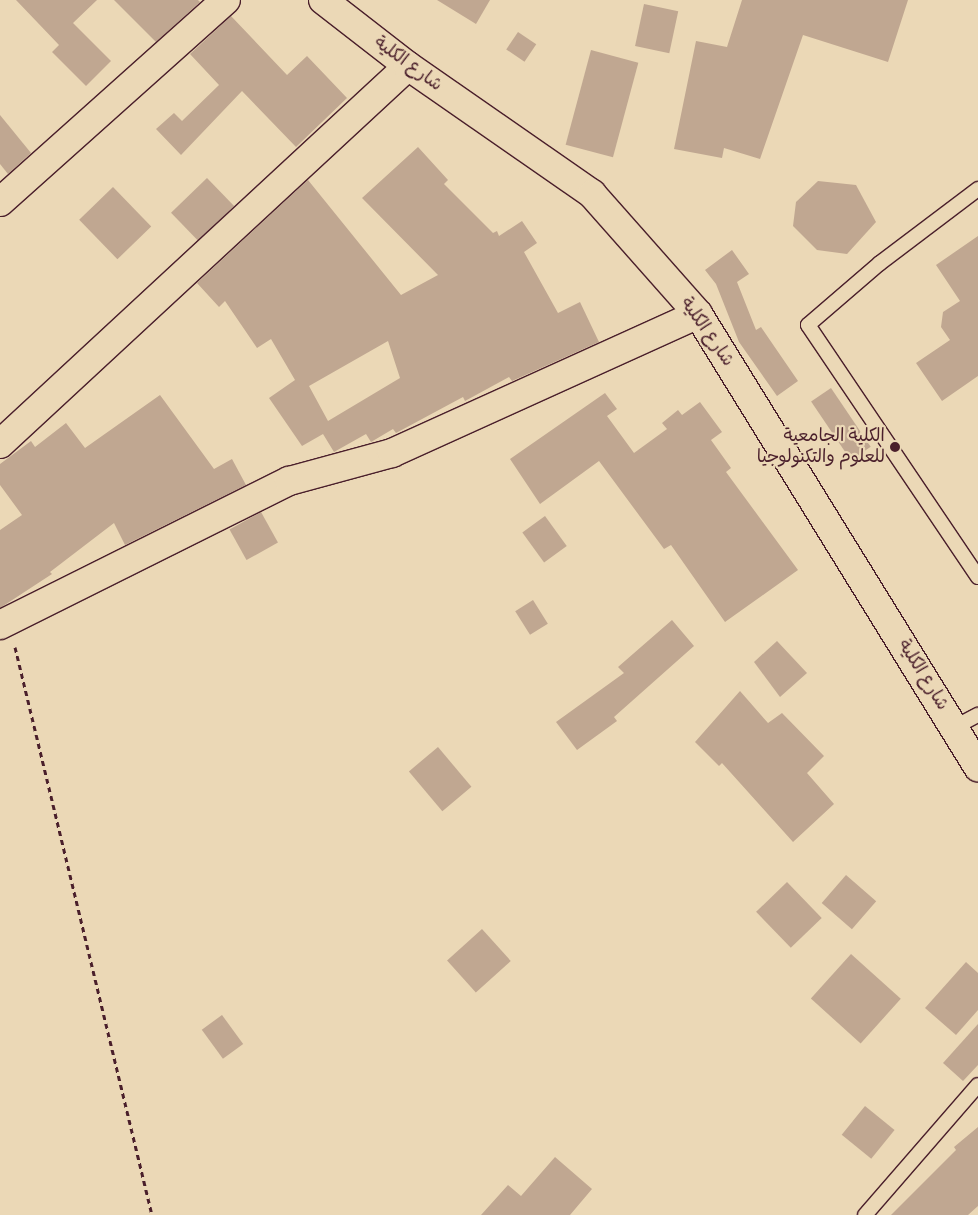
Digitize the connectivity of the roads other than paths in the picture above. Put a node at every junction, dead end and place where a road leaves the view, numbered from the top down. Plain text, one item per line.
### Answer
1 (226, 0) edge
2 (322, 0) edge
3 (408, 66) junction
4 (978, 188) edge
5 (0, 202) edge
6 (698, 314) junction
7 (0, 444) edge
8 (978, 577) edge
9 (4, 623) edge
10 (966, 721) edge
11 (978, 767) edge
12 (978, 1085) edge
13 (865, 1215) edge

1 - 5 street
2 - 3 street, شارع الكلية
3 - 6 street, شارع الكلية
3 - 7 street
4 - 8 lane
6 - 9 street
6 - 10 street, شارع الكلية
10 - 11 street, شارع الكلية
12 - 13 lane

